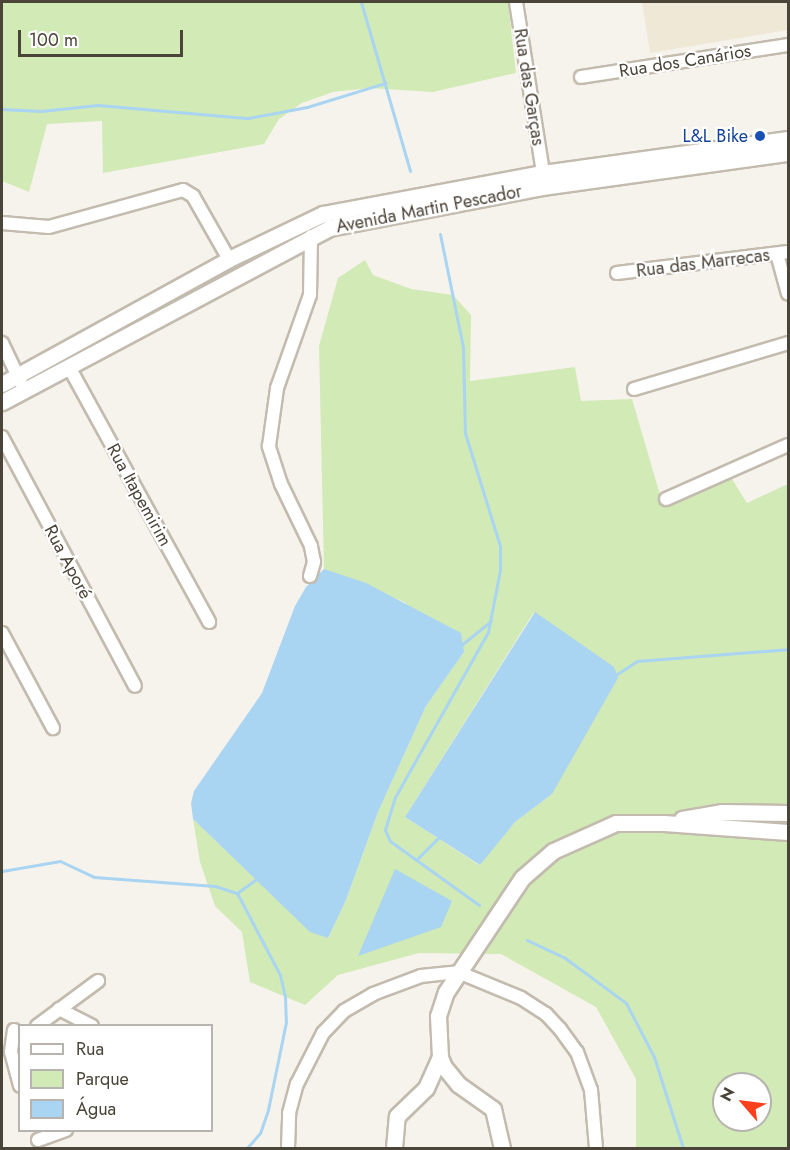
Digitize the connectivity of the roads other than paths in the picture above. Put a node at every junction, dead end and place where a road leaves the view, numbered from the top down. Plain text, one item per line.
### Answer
1 (516, 2) edge
2 (789, 45) edge
3 (581, 77) dead end
4 (789, 139) edge
5 (789, 153) edge
6 (543, 173) junction
7 (2, 223) edge
8 (311, 236) junction
9 (783, 253) edge
10 (229, 259) junction
11 (617, 273) dead end
12 (789, 294) edge
13 (2, 343) edge
14 (789, 343) edge
15 (69, 367) junction
16 (18, 375) junction
17 (2, 384) edge
18 (25, 389) junction
19 (634, 389) dead end
20 (2, 402) edge
21 (2, 437) edge
22 (789, 445) edge
23 (666, 499) dead end
24 (310, 576) dead end
25 (209, 622) dead end
26 (2, 633) edge
27 (135, 686) dead end
28 (53, 728) dead end
29 (789, 813) edge
30 (664, 823) junction
31 (789, 832) edge
32 (458, 972) junction
33 (98, 981) dead end
34 (59, 1009) junction
35 (40, 1024) edge
36 (88, 1024) edge
37 (14, 1030) dead end
38 (15, 1047) edge
39 (440, 1057) junction
40 (18, 1070) edge
41 (458, 1084) junction
42 (426, 1088) junction
43 (63, 1132) edge
44 (37, 1140) edge
45 (288, 1149) edge
46 (394, 1149) edge
47 (501, 1149) edge
48 (596, 1149) edge

1 - 6 street, Rua das Garças
2 - 3 street, Rua dos Canários
4 - 6 street, Avenida Martin Pescador
5 - 8 street, Avenida Martin Pescador
6 - 10 street, Avenida Martin Pescador
7 - 10 street
8 - 15 street, Avenida Martin Pescador
8 - 24 street
9 - 11 street, Rua das Marrecas
9 - 12 street
10 - 16 street, Avenida Martin Pescador
13 - 16 street
14 - 19 street
15 - 18 street, Avenida Martin Pescador
15 - 25 street, Rua Itapemirim
16 - 17 street, Avenida Martin Pescador
16 - 18 street
18 - 20 street, Avenida Martin Pescador
21 - 27 street, Rua Aporé
22 - 23 street
26 - 28 street
29 - 30 street
30 - 31 street
30 - 32 street
32 - 39 street
32 - 45 street
32 - 48 street
33 - 34 street
34 - 35 street
34 - 36 street
37 - 38 street
38 - 40 street
39 - 41 street
39 - 42 street
41 - 42 street
41 - 47 street
42 - 46 street
43 - 44 street

